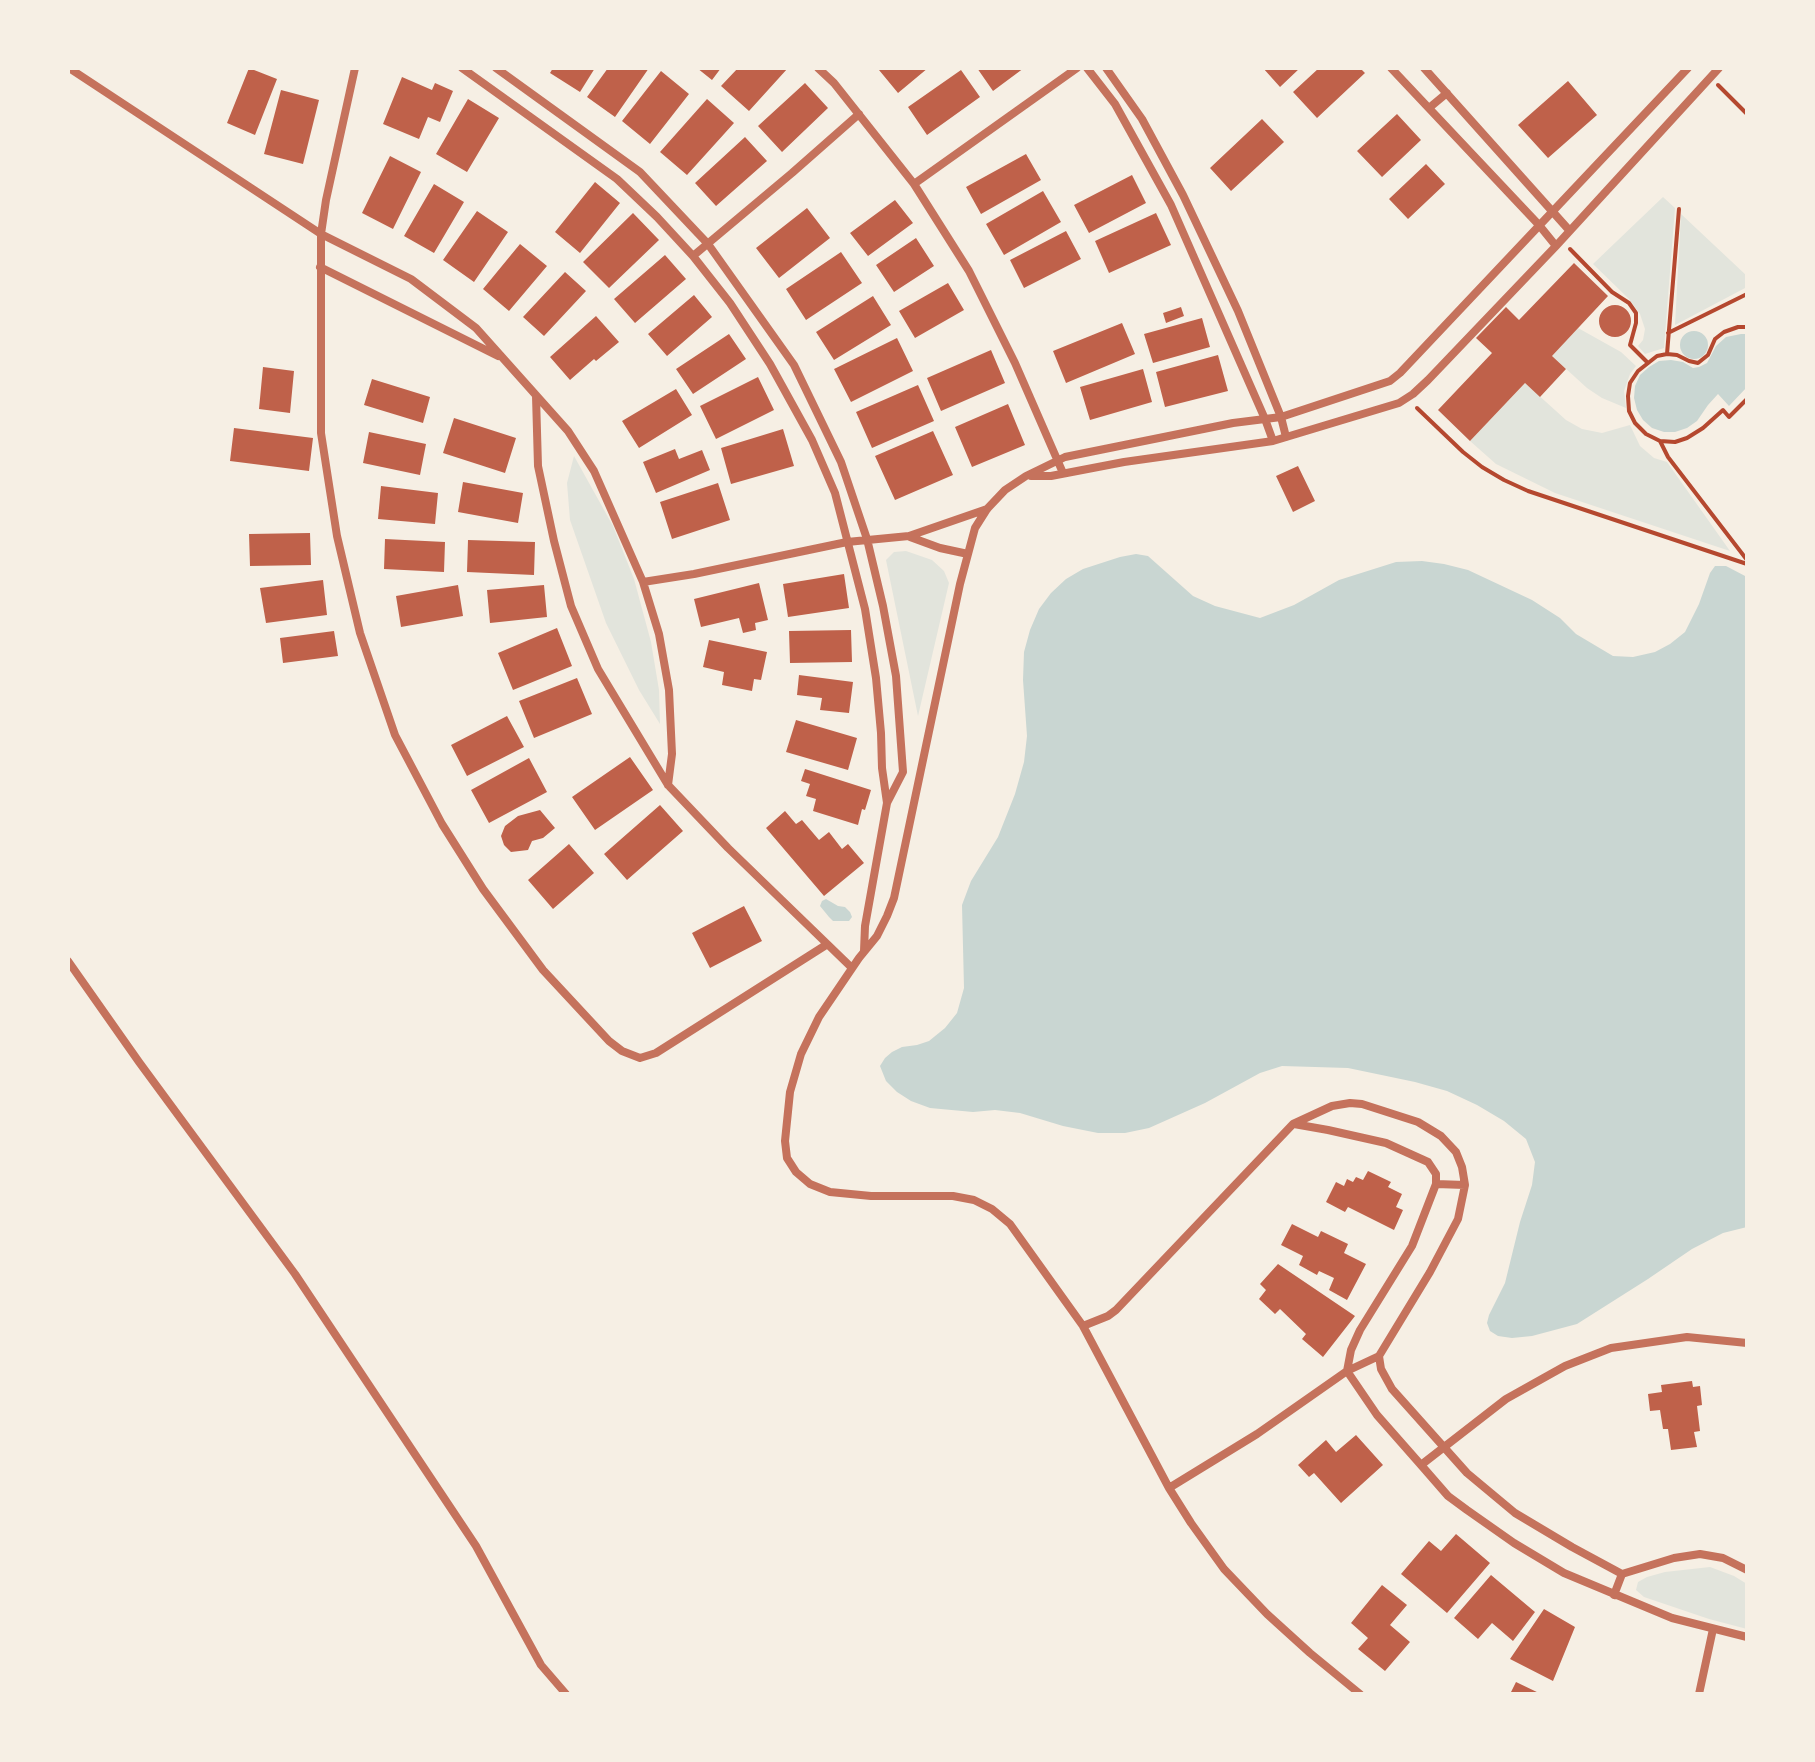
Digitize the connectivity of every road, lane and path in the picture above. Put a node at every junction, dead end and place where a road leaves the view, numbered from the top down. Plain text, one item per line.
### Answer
1 (69, 68) edge
2 (355, 68) edge
3 (462, 68) edge
4 (496, 68) edge
5 (818, 68) edge
6 (1077, 68) edge
7 (1087, 68) edge
8 (1106, 68) edge
9 (1391, 68) edge
10 (1424, 68) edge
11 (1688, 68) edge
12 (1707, 68) edge
13 (1719, 68) edge
14 (1711, 78) junction
15 (1447, 93) junction
16 (1429, 108) junction
17 (859, 114) junction
18 (1747, 114) edge
19 (914, 184) junction
20 (1679, 209) dead end
21 (1552, 212) junction
22 (1539, 225) junction
23 (1569, 230) junction
24 (321, 234) junction
25 (1558, 243) junction
26 (708, 244) junction
27 (693, 256) junction
28 (320, 267) junction
29 (1747, 294) edge
30 (1747, 327) edge
31 (1668, 333) junction
32 (1667, 354) junction
33 (503, 358) junction
34 (1647, 362) junction
35 (536, 396) junction
36 (1407, 398) junction
37 (1747, 399) edge
38 (1281, 417) junction
39 (1265, 419) junction
40 (1286, 437) junction
41 (1273, 441) junction
42 (1660, 441) junction
43 (1058, 459) junction
44 (1063, 473) junction
45 (1026, 476) junction
46 (987, 509) junction
47 (909, 536) junction
48 (867, 539) junction
49 (847, 542) junction
50 (968, 554) junction
51 (1747, 562) edge
52 (643, 582) junction
53 (668, 785) junction
54 (887, 803) junction
55 (826, 945) junction
56 (864, 951) junction
57 (68, 961) edge
58 (852, 968) junction
59 (1293, 1124) junction
60 (1436, 1184) junction
61 (1465, 1185) junction
62 (1083, 1326) junction
63 (1747, 1343) edge
64 (1379, 1356) junction
65 (1347, 1371) junction
66 (1443, 1447) junction
67 (1421, 1465) junction
68 (1169, 1488) junction
69 (1747, 1570) edge
70 (1622, 1574) junction
71 (1614, 1595) junction
72 (1713, 1629) junction
73 (1747, 1637) edge
74 (566, 1694) edge
75 (1360, 1694) edge
76 (1699, 1694) edge

1 - 24 street
2 - 24 street
3 - 27 street
4 - 26 street
5 - 17 street
6 - 19 street
7 - 39 street
8 - 38 street
9 - 16 street
10 - 15 street
11 - 21 street
12 - 14 street
13 - 14 street
14 - 18 path
14 - 23 street
15 - 16 street
15 - 21 street
16 - 22 street
17 - 19 street
17 - 26 street
19 - 43 street
20 - 31 path
21 - 22 street
21 - 23 street
22 - 25 street
22 - 38 street
23 - 25 street
24 - 28 street
24 - 33 street
25 - 34 path
25 - 36 street
26 - 27 street
26 - 48 street
27 - 49 street
28 - 33 street
28 - 55 street
29 - 31 path
30 - 32 path
31 - 32 path
32 - 34 path
33 - 35 street
34 - 42 path
35 - 52 street
35 - 53 street
36 - 40 street
36 - 51 path
37 - 42 path
38 - 39 street
38 - 40 street
39 - 41 street
39 - 43 street
40 - 41 street
41 - 44 street
42 - 51 path
43 - 44 street
43 - 45 street
44 - 45 street
45 - 46 street
46 - 47 street
46 - 50 street
47 - 48 street
47 - 50 street
48 - 49 street
48 - 54 street
49 - 52 street
49 - 54 street
50 - 56 street
52 - 53 street
53 - 55 street
54 - 56 street
55 - 58 street
56 - 58 street
57 - 74 street
58 - 62 street
59 - 60 street
59 - 61 street
59 - 62 street
60 - 61 street
60 - 65 street
61 - 64 street
62 - 68 street
63 - 66 street
64 - 65 street
64 - 66 street
65 - 67 street
65 - 68 street
66 - 67 street
66 - 70 street
67 - 71 street
68 - 75 street
69 - 70 street
70 - 71 street
71 - 72 street
72 - 73 street
72 - 76 street

